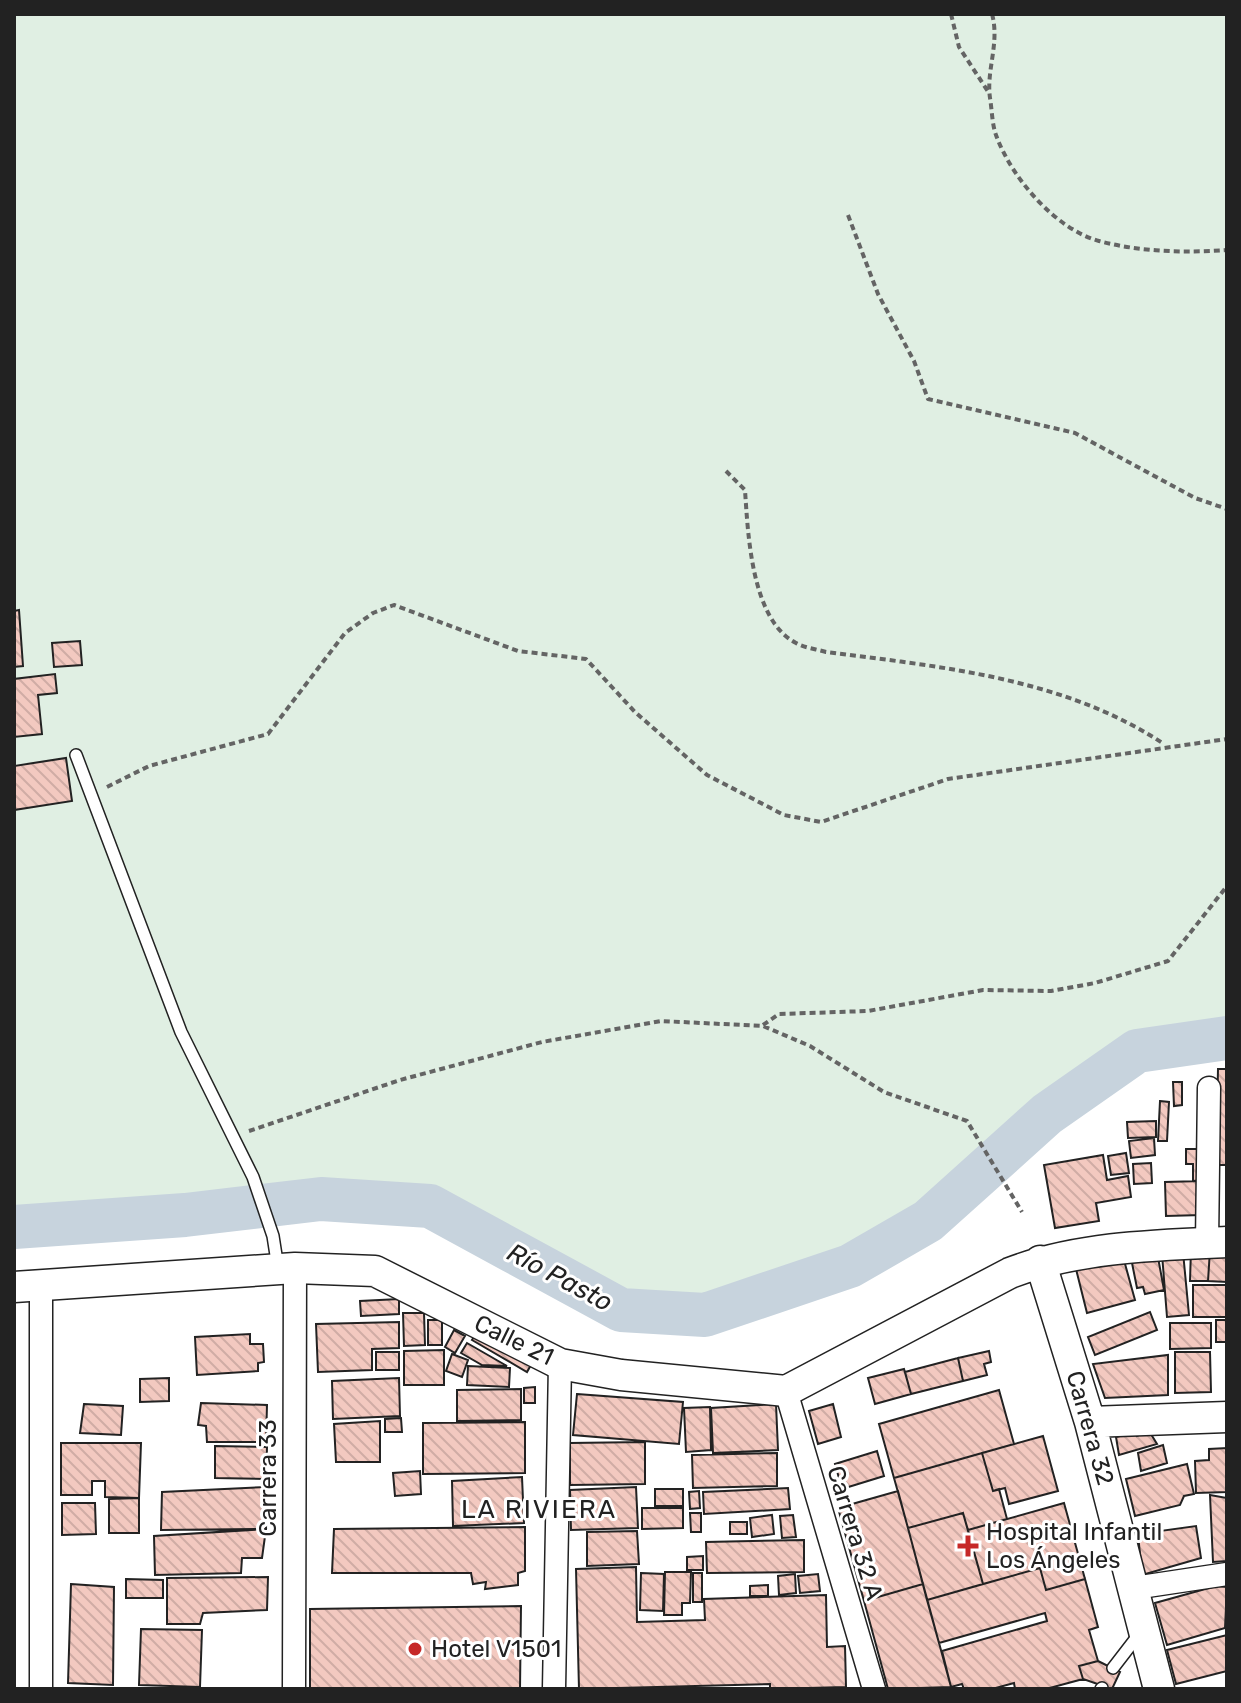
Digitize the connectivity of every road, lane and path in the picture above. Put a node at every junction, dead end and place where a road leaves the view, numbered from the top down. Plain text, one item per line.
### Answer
1 (951, 14) edge
2 (992, 14) edge
3 (989, 93) junction
4 (848, 215) dead end
5 (1227, 250) edge
6 (726, 471) dead end
7 (1227, 509) edge
8 (1227, 739) edge
9 (1166, 746) junction
10 (76, 755) dead end
11 (90, 795) junction
12 (1227, 886) edge
13 (763, 1026) junction
14 (1209, 1088) dead end
15 (235, 1136) junction
16 (1022, 1212) dead end
17 (1217, 1243) edge
18 (1040, 1261) junction
19 (286, 1268) junction
20 (28, 1286) edge
21 (560, 1364) junction
22 (786, 1391) junction
23 (1227, 1417) edge
24 (1090, 1422) junction
25 (1227, 1574) edge
26 (1134, 1588) junction
27 (1145, 1626) junction
28 (1113, 1668) dead end
29 (41, 1689) edge
30 (294, 1689) edge
31 (554, 1689) edge
32 (874, 1689) edge
33 (1159, 1689) edge

1 - 3 path
2 - 3 path
3 - 5 path
4 - 7 path
6 - 9 path
8 - 9 path
9 - 11 path
10 - 11 lane
11 - 15 lane
12 - 13 path
13 - 15 path
13 - 16 path
14 - 17 street
15 - 19 lane
17 - 18 street
18 - 22 street
18 - 24 street, Carrera 32
19 - 20 street, Calle 21
19 - 21 street, Calle 21
19 - 30 street, Carrera 33
20 - 29 street
21 - 22 street, Calle 21
21 - 31 street
22 - 32 street, Carrera 32 A
23 - 24 street
24 - 26 street, Carrera 32
25 - 26 street
26 - 27 street, Carrera 32
27 - 28 lane
27 - 33 street, Carrera 32

